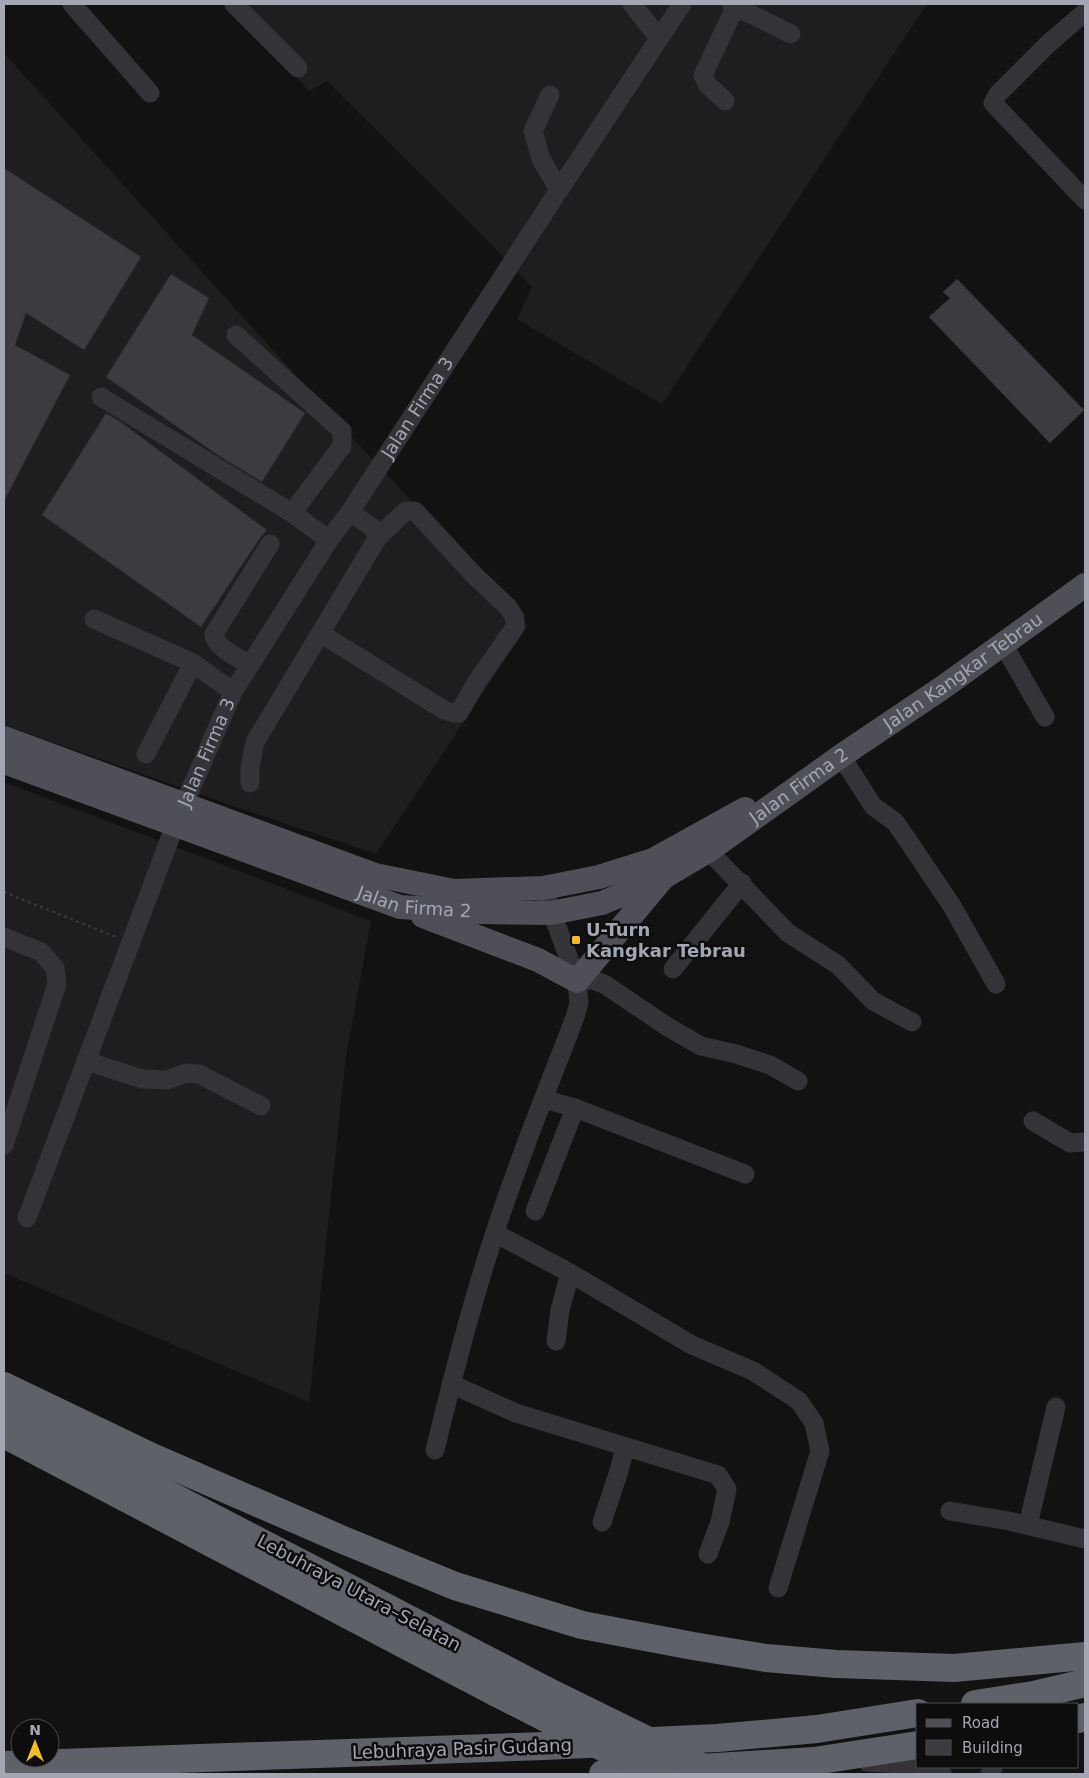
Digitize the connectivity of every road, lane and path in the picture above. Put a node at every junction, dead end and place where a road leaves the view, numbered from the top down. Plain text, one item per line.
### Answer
1 (72, 4) edge
2 (234, 4) edge
3 (632, 4) edge
4 (682, 4) edge
5 (732, 5) edge
6 (1085, 12) edge
7 (791, 34) dead end
8 (659, 38) junction
9 (298, 68) dead end
10 (150, 93) dead end
11 (550, 95) dead end
12 (725, 100) dead end
13 (559, 190) junction
14 (1085, 200) edge
15 (236, 335) dead end
16 (101, 397) dead end
17 (350, 512) junction
18 (292, 513) junction
19 (378, 537) junction
20 (329, 540) junction
21 (270, 544) dead end
22 (1085, 585) edge
23 (94, 619) dead end
24 (320, 633) junction
25 (1003, 644) junction
26 (193, 663) junction
27 (250, 665) junction
28 (233, 692) junction
29 (1045, 717) dead end
30 (4, 738) edge
31 (146, 754) dead end
32 (841, 756) junction
33 (4, 762) edge
34 (250, 783) dead end
35 (180, 815) junction
36 (702, 844) junction
37 (664, 877) junction
38 (742, 883) junction
39 (543, 888) junction
40 (4, 892) edge
41 (400, 907) junction
42 (551, 913) junction
43 (4, 937) edge
44 (130, 942) junction
45 (673, 969) dead end
46 (577, 981) junction
47 (996, 984) dead end
48 (912, 1022) dead end
49 (86, 1061) junction
50 (798, 1081) dead end
51 (544, 1099) junction
52 (261, 1106) dead end
53 (575, 1108) junction
54 (1033, 1120) dead end
55 (1085, 1142) edge
56 (4, 1145) edge
57 (745, 1174) dead end
58 (535, 1211) dead end
59 (27, 1218) dead end
60 (495, 1233) junction
61 (570, 1273) junction
62 (556, 1341) dead end
63 (451, 1384) junction
64 (4, 1386) edge
65 (4, 1406) edge
66 (1056, 1407) dead end
67 (4, 1434) edge
68 (625, 1447) junction
69 (435, 1450) dead end
70 (950, 1511) dead end
71 (602, 1522) dead end
72 (1028, 1525) junction
73 (1085, 1539) edge
74 (708, 1554) dead end
75 (778, 1588) dead end
76 (1085, 1656) edge
77 (1085, 1682) edge
78 (982, 1703) edge
79 (916, 1713) edge
80 (916, 1745) edge
81 (814, 1761) junction
82 (4, 1765) edge
83 (916, 1765) edge
84 (930, 1768) edge
85 (603, 1774) edge
86 (655, 1774) edge
87 (716, 1774) edge
88 (942, 1774) edge

1 - 10 street
2 - 9 street
3 - 8 street
4 - 8 street, Jalan Firma 3
5 - 7 street
5 - 12 street
6 - 14 street
8 - 13 street, Jalan Firma 3
11 - 13 street
13 - 17 street, Jalan Firma 3
15 - 18 street
16 - 18 street
17 - 19 street
17 - 20 street, Jalan Firma 3
18 - 20 street
19 - 24 street
19 - 24 street
20 - 27 street, Jalan Firma 3
21 - 27 street
22 - 25 main road, Jalan Kangkar Tebrau
23 - 26 street
24 - 34 street
25 - 29 street
25 - 32 main road, Jalan Kangkar Tebrau
26 - 28 street
26 - 31 street
27 - 28 street, Jalan Firma 3
28 - 35 street, Jalan Firma 3
30 - 35 main road, Jalan Firma 2
32 - 36 main road, Jalan Firma 2
32 - 47 street
33 - 35 main road, Jalan Firma 2
35 - 39 main road, Jalan Firma 2
35 - 41 main road, Jalan Firma 2
35 - 44 street, Jalan Firma 3
36 - 37 main road, Jalan Firma 2
36 - 38 street
36 - 39 main road, Jalan Firma 2
37 - 42 main road, Jalan Firma 2
37 - 46 main road
38 - 45 street
38 - 48 street
39 - 42 street
40 - 44 path
41 - 42 main road, Jalan Firma 2
41 - 46 main road
42 - 46 street
43 - 56 street
44 - 49 street, Jalan Firma 3
46 - 50 street
46 - 51 street
49 - 52 street
49 - 59 street, Jalan Firma 3
51 - 53 street
51 - 60 street
53 - 57 street
53 - 58 street
54 - 55 street
60 - 61 street
60 - 63 street
61 - 62 street
61 - 75 street
63 - 68 street
63 - 69 street
64 - 76 highway
65 - 87 highway, Lebuhraya Utara–Selatan, bridge
66 - 72 street
67 - 86 highway, Lebuhraya Utara–Selatan, bridge
68 - 71 street
68 - 74 street
70 - 72 street
72 - 73 street
77 - 78 highway
79 - 82 highway, Lebuhraya Pasir Gudang
80 - 81 highway
81 - 83 street
81 - 85 highway
84 - 88 street

